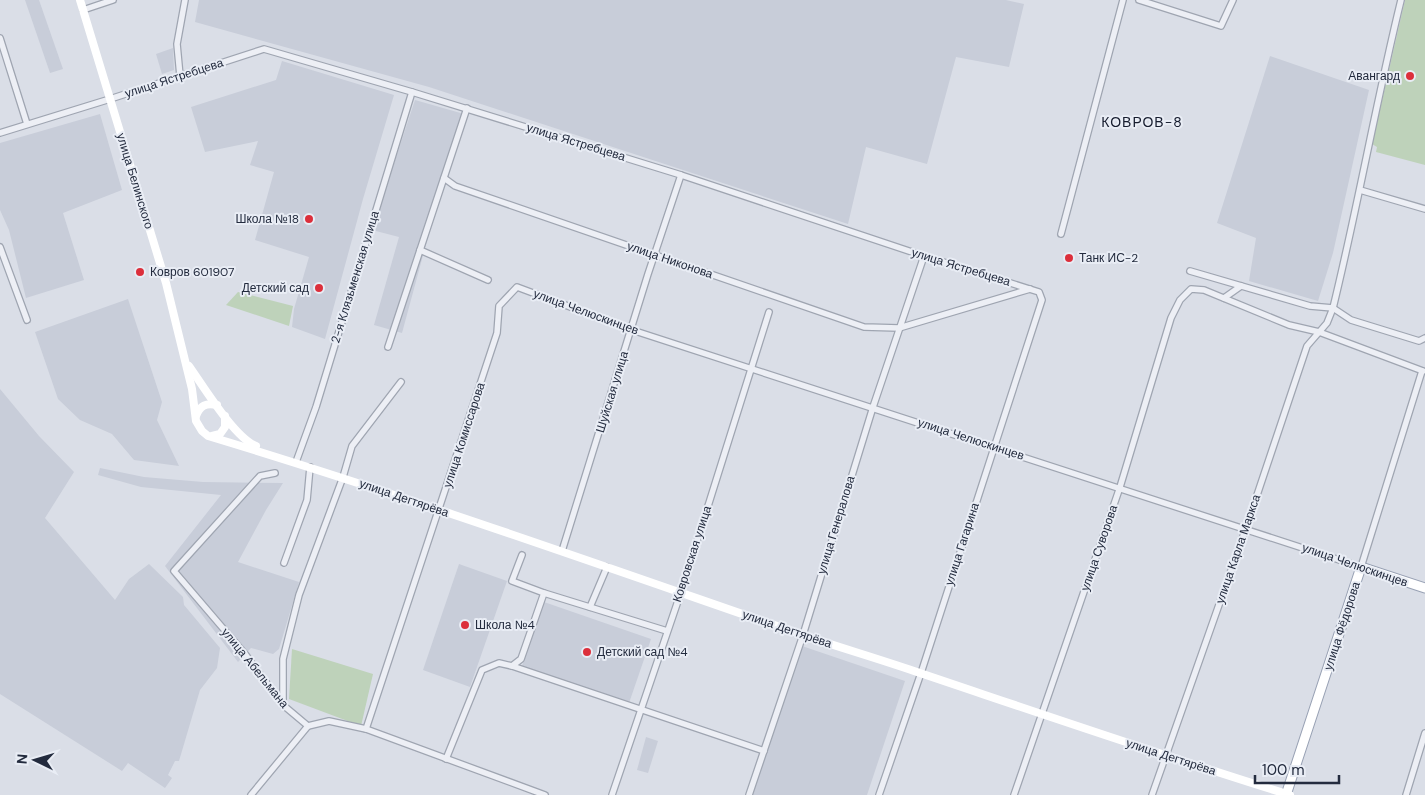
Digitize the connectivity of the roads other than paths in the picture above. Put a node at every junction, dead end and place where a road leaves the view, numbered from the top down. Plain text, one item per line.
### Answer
1 (80, 0) edge
2 (113, 0) edge
3 (185, 0) edge
4 (1123, 0) edge
5 (1139, 0) edge
6 (1233, 0) edge
7 (1401, 0) edge
8 (83, 10) junction
9 (0, 38) edge
10 (180, 76) junction
11 (412, 92) junction
12 (110, 99) junction
13 (467, 108) junction
14 (27, 124) junction
15 (0, 132) edge
16 (681, 175) junction
17 (444, 178) junction
18 (1360, 190) junction
19 (1425, 209) edge
20 (1061, 234) dead end
21 (0, 248) edge
22 (420, 250) junction
23 (654, 254) junction
24 (924, 256) junction
25 (1190, 271) dead end
26 (488, 280) dead end
27 (1241, 286) junction
28 (517, 287) joint
29 (1031, 289) junction
30 (1040, 292) joint
31 (1224, 298) junction
32 (1334, 308) junction
33 (769, 312) dead end
34 (27, 320) dead end
35 (899, 328) junction
36 (632, 330) junction
37 (1319, 332) junction
38 (1425, 338) edge
39 (388, 347) dead end
40 (186, 363) junction
41 (751, 368) junction
42 (1423, 371) edge
43 (401, 382) dead end
44 (217, 405) junction
45 (873, 407) junction
46 (224, 415) junction
47 (195, 417) junction
48 (208, 436) junction
49 (994, 446) junction
50 (285, 459) junction
51 (296, 462) junction
52 (310, 467) junction
53 (275, 473) dead end
54 (343, 477) junction
55 (1120, 488) junction
56 (439, 510) junction
57 (1246, 528) junction
58 (562, 551) junction
59 (522, 554) dead end
60 (284, 563) dead end
61 (607, 567) junction
62 (1361, 567) junction
63 (1425, 588) edge
64 (681, 592) junction
65 (544, 593) junction
66 (590, 607) junction
67 (667, 631) junction
68 (803, 635) junction
69 (512, 666) junction
70 (920, 673) junction
71 (283, 705) junction
72 (640, 710) junction
73 (1041, 715) junction
74 (308, 726) junction
75 (366, 729) junction
76 (1425, 733) edge
77 (764, 751) junction
78 (1166, 756) junction
79 (446, 759) junction
80 (251, 795) edge
81 (545, 795) edge
82 (612, 795) edge
83 (749, 795) edge
84 (879, 795) edge
85 (1014, 795) edge
86 (1152, 795) edge
87 (1287, 795) edge
88 (1406, 795) edge

1 - 8 main road, улица Белинского
2 - 8 street
3 - 10 street
4 - 20 street
5 - 6 street
7 - 18 street, улица Карла Маркса
8 - 12 main road, улица Белинского
9 - 14 street
10 - 11 street, улица Ястребцева
10 - 12 street, улица Ястребцева
11 - 13 street, улица Ястребцева
11 - 51 street, 2-я Клязьменская улица
12 - 14 street, улица Ястребцева
12 - 40 main road, улица Белинского
13 - 16 street, улица Ястребцева
13 - 17 street
14 - 15 street, улица Ястребцева
16 - 23 street, Шуйская улица
16 - 24 street, улица Ястребцева
17 - 22 street
17 - 23 street, улица Никонова
18 - 19 street
18 - 32 street, улица Карла Маркса
21 - 34 street
22 - 26 street
22 - 39 street
23 - 35 street, улица Никонова
23 - 36 street, Шуйская улица
24 - 29 street, улица Ястребцева
24 - 35 street, улица Генералова
25 - 27 street
27 - 31 street
27 - 32 street
28 - 36 street, улица Челюскинцев
28 - 56 street, улица Комиссарова
29 - 30 street, улица Ястребцева
29 - 35 street, улица Никонова
30 - 49 street, улица Гагарина
31 - 37 street
31 - 55 street, улица Суворова
32 - 37 street, улица Карла Маркса
32 - 38 street
33 - 41 street, Ковровская улица
35 - 45 street, улица Генералова
36 - 41 street, улица Челюскинцев
36 - 58 street, Шуйская улица
37 - 42 street
37 - 57 street, улица Карла Маркса
40 - 44 main road, улица Белинского
40 - 47 main road, улица Белинского
41 - 45 street, улица Челюскинцев
41 - 64 street, Ковровская улица
42 - 62 street, улица Фёдорова
43 - 54 street
44 - 46 main road, улица Белинского
44 - 47 main road
45 - 49 street, улица Челюскинцев
45 - 68 street, улица Генералова
46 - 48 main road
46 - 50 main road, улица Белинского
47 - 48 main road, улица Белинского
48 - 50 main road
49 - 55 street, улица Челюскинцев
49 - 70 street, улица Гагарина
50 - 51 main road, улица Дегтярёва
51 - 52 main road, улица Дегтярёва
52 - 54 main road, улица Дегтярёва
52 - 60 street
53 - 71 street, улица Абельмана
54 - 56 main road, улица Дегтярёва
54 - 71 street
55 - 57 street, улица Челюскинцев
55 - 73 street, улица Суворова
56 - 58 main road, улица Дегтярёва
56 - 75 street, улица Комиссарова
57 - 62 street, улица Челюскинцев
57 - 78 street, улица Карла Маркса
58 - 61 main road, улица Дегтярёва
59 - 65 street
61 - 64 main road, улица Дегтярёва
61 - 66 street
62 - 63 main road, улица Челюскинцев
62 - 87 main road, улица Фёдорова
64 - 67 street, Ковровская улица
64 - 68 main road, улица Дегтярёва
65 - 66 street
65 - 69 street
66 - 67 street
67 - 72 street, Ковровская улица
68 - 70 main road, улица Дегтярёва
68 - 77 street, улица Генералова
69 - 72 street
69 - 79 street
70 - 73 main road, улица Дегтярёва
70 - 84 street, улица Гагарина
71 - 74 street, улица Абельмана
72 - 77 street
72 - 82 street, Ковровская улица
73 - 78 main road, улица Дегтярёва
73 - 85 street, улица Суворова
74 - 75 street
74 - 80 street
75 - 79 street
76 - 88 street
77 - 83 street, улица Генералова
78 - 86 street, улица Карла Маркса
78 - 87 main road, улица Дегтярёва
79 - 81 street

